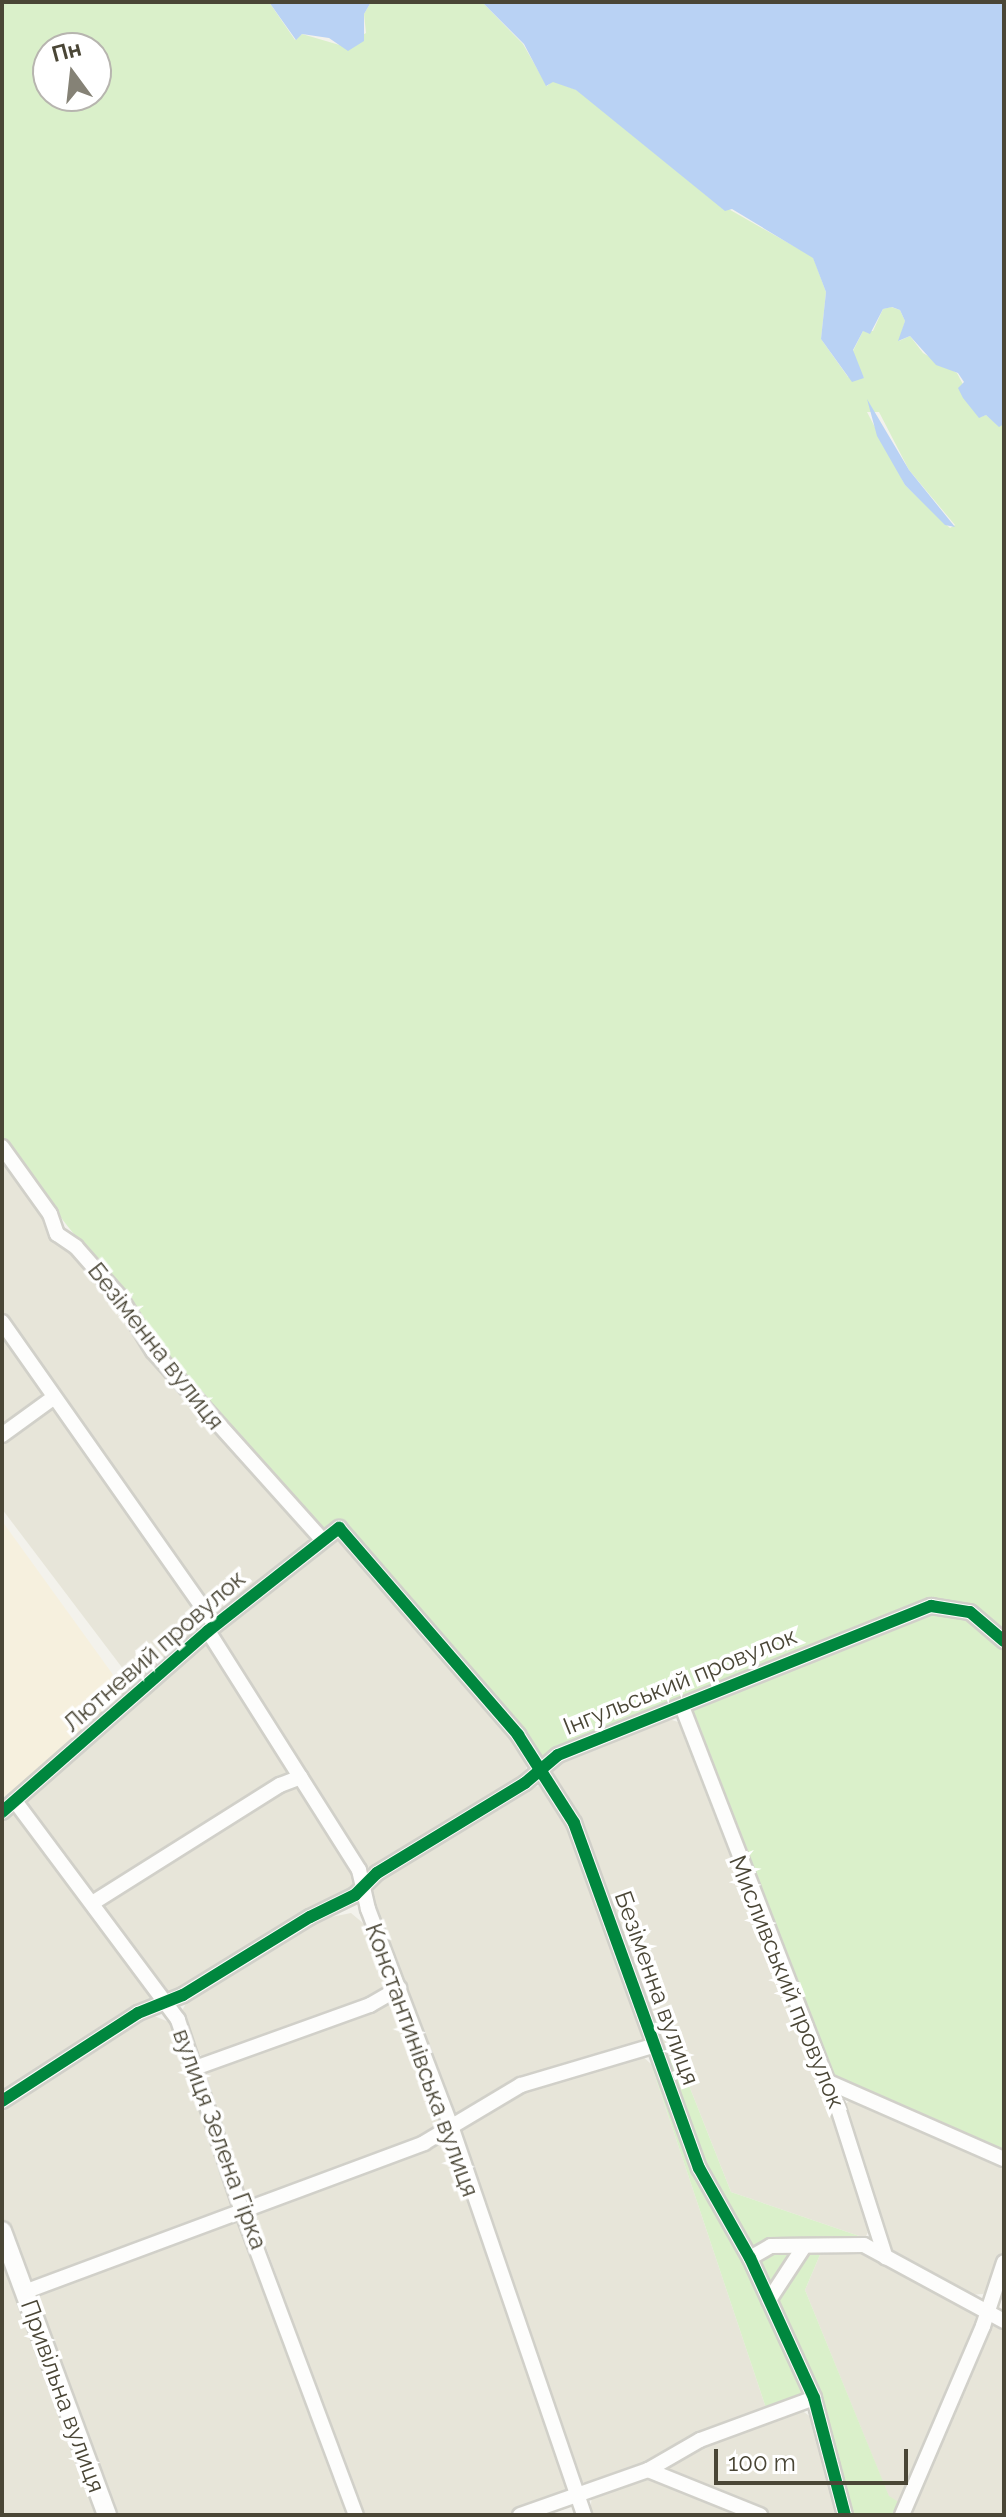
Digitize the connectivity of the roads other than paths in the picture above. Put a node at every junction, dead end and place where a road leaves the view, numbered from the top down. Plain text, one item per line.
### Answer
1 (2, 1147) edge
2 (2, 1322) edge
3 (53, 1398) junction
4 (2, 1435) edge
5 (339, 1528) joint
6 (321, 1538) junction
7 (212, 1628) junction
8 (1004, 1641) edge
9 (683, 1709) junction
10 (539, 1772) junction
11 (301, 1777) junction
12 (15, 1801) junction
13 (2, 1812) edge
14 (364, 1884) junction
15 (94, 1902) junction
16 (399, 1988) junction
17 (165, 2002) junction
18 (653, 2046) junction
19 (195, 2068) junction
20 (826, 2081) junction
21 (2, 2101) edge
22 (451, 2126) junction
23 (1004, 2159) edge
24 (244, 2212) junction
25 (2, 2231) edge
26 (803, 2248) junction
27 (750, 2258) junction
28 (886, 2258) junction
29 (1004, 2262) edge
30 (24, 2292) junction
31 (769, 2300) junction
32 (988, 2311) junction
33 (1004, 2321) edge
34 (814, 2398) junction
35 (648, 2470) junction
36 (578, 2497) junction
37 (107, 2515) edge
38 (356, 2515) edge
39 (520, 2515) edge
40 (584, 2515) edge
41 (760, 2515) edge
42 (845, 2515) edge
43 (902, 2515) edge

1 - 6 street, Безіменна вулиця
2 - 3 street, Константинівська вулиця
3 - 4 street
3 - 7 street, Константинівська вулиця
5 - 6 street, Лютневий провулок
5 - 10 street, Безіменна вулиця
6 - 7 street, Лютневий провулок
7 - 11 street, Константинівська вулиця
7 - 12 street, Лютневий провулок
8 - 9 street, Інгульський провулок
9 - 10 street, Інгульський провулок
9 - 20 street, Мисливський провулок
10 - 14 street, Інгульський провулок
10 - 18 street, Безіменна вулиця
11 - 14 street, Константинівська вулиця
11 - 15 street
12 - 13 street, Лютневий провулок
12 - 15 street, вулиця Зелена Гірка
14 - 16 street, Константинівська вулиця
14 - 17 street, Інгульський провулок
15 - 17 street, вулиця Зелена Гірка
16 - 19 street
16 - 22 street, Константинівська вулиця
17 - 19 street, вулиця Зелена Гірка
17 - 21 street, Інгульський провулок
18 - 22 street
18 - 27 street, Безіменна вулиця
19 - 24 street, вулиця Зелена Гірка
20 - 23 street
20 - 28 street, Мисливський провулок
22 - 24 street
22 - 36 street, Константинівська вулиця
24 - 30 street
24 - 38 street, вулиця Зелена Гірка
25 - 30 street, Привільна вулиця
26 - 27 street
26 - 28 street
26 - 31 street
27 - 31 street, Безіменна вулиця
28 - 32 street
29 - 32 street
30 - 37 street, Привільна вулиця
31 - 34 street, Безіменна вулиця
32 - 33 street
32 - 43 street
34 - 35 street
34 - 42 street, Безіменна вулиця
35 - 36 street
35 - 41 street
36 - 39 street
36 - 40 street, Константинівська вулиця

